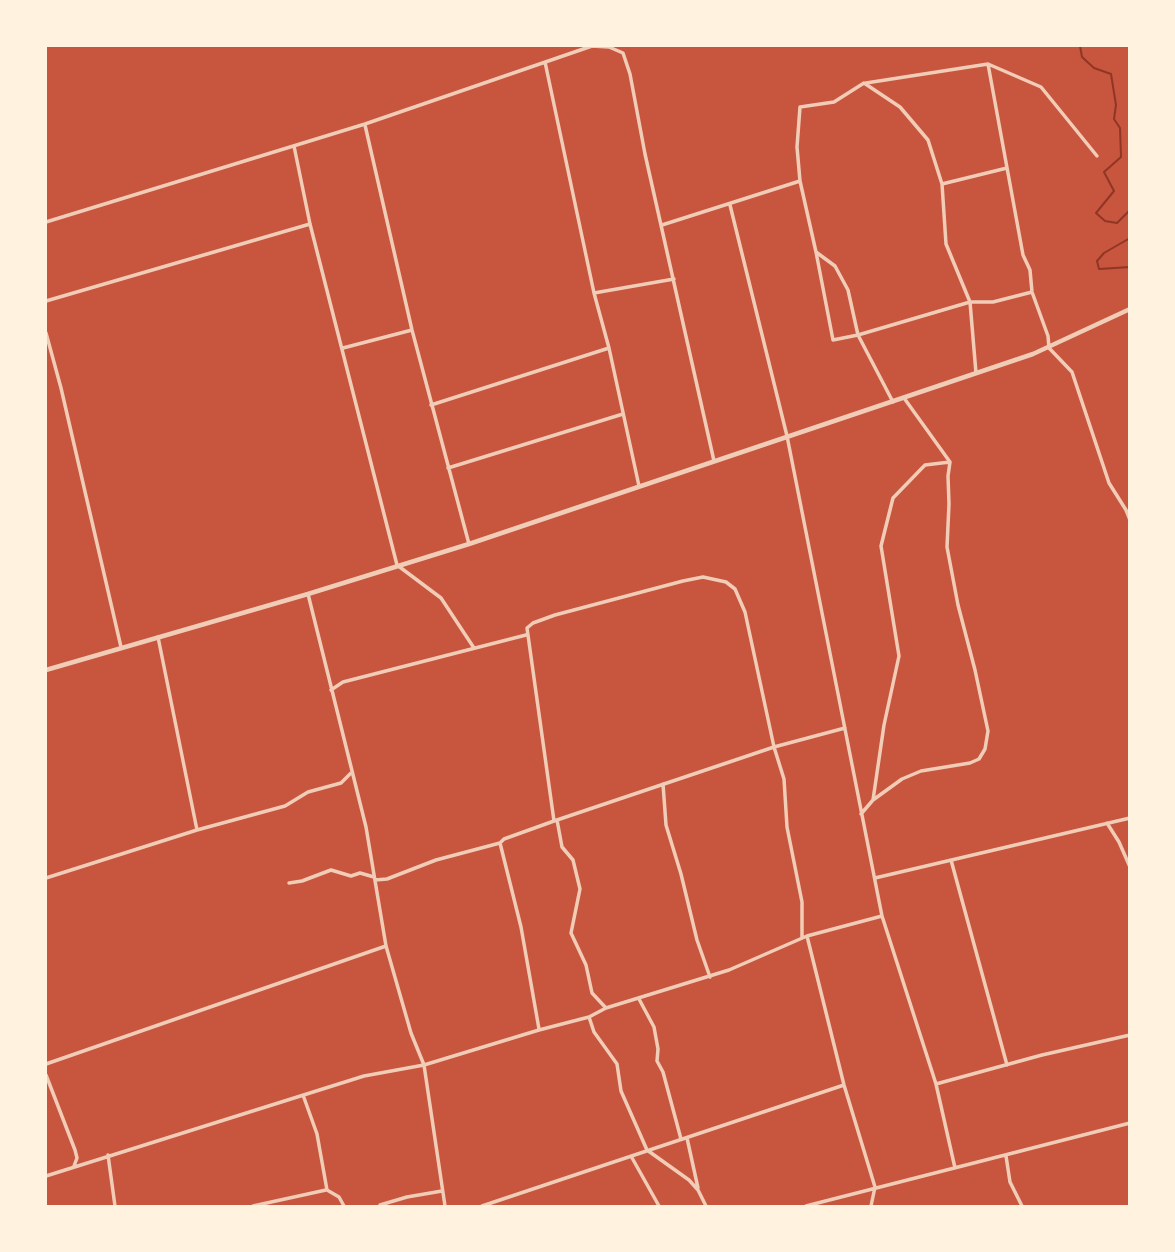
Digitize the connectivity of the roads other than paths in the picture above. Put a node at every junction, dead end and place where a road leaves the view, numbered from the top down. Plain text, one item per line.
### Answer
1 (545, 62) junction
2 (988, 64) junction
3 (864, 83) junction
4 (365, 124) junction
5 (294, 146) junction
6 (1097, 156) dead end
7 (1007, 168) junction
8 (800, 181) junction
9 (942, 184) junction
10 (730, 205) junction
11 (46, 222) edge
12 (310, 225) junction
13 (662, 225) junction
14 (816, 252) junction
15 (674, 279) junction
16 (1032, 292) junction
17 (594, 293) junction
18 (46, 302) edge
19 (970, 302) junction
20 (1129, 309) edge
21 (412, 330) junction
22 (46, 332) edge
23 (858, 335) junction
24 (342, 348) junction
25 (609, 348) junction
26 (1049, 348) junction
27 (975, 373) junction
28 (904, 398) junction
29 (893, 402) junction
30 (432, 405) junction
31 (623, 414) junction
32 (787, 436) junction
33 (714, 461) junction
34 (950, 462) junction
35 (448, 468) junction
36 (639, 486) junction
37 (1129, 520) edge
38 (469, 544) junction
39 (397, 565) junction
40 (308, 594) junction
41 (526, 635) junction
42 (158, 637) junction
43 (121, 647) junction
44 (474, 648) junction
45 (46, 670) edge
46 (331, 690) junction
47 (845, 728) junction
48 (774, 747) junction
49 (351, 774) junction
50 (663, 784) junction
51 (873, 800) junction
52 (861, 814) junction
53 (1129, 818) edge
54 (556, 820) junction
55 (1107, 823) junction
56 (197, 830) junction
57 (500, 843) junction
58 (951, 860) junction
59 (1129, 867) edge
60 (46, 878) edge
61 (876, 878) junction
62 (374, 879) junction
63 (289, 883) dead end
64 (882, 916) junction
65 (804, 937) junction
66 (386, 946) junction
67 (710, 977) junction
68 (639, 999) junction
69 (606, 1008) junction
70 (589, 1017) junction
71 (539, 1030) junction
72 (1129, 1035) edge
73 (46, 1064) edge
74 (424, 1065) junction
75 (1007, 1065) junction
76 (46, 1075) edge
77 (936, 1084) junction
78 (844, 1085) junction
79 (303, 1094) junction
80 (1129, 1123) edge
81 (687, 1138) junction
82 (681, 1140) junction
83 (647, 1150) junction
84 (108, 1155) junction
85 (631, 1156) junction
86 (1006, 1156) junction
87 (74, 1166) junction
88 (954, 1168) junction
89 (46, 1175) edge
90 (875, 1187) junction
91 (327, 1190) junction
92 (698, 1190) junction
93 (442, 1191) junction
94 (380, 1205) edge
95 (115, 1206) edge
96 (253, 1206) edge
97 (344, 1206) edge
98 (445, 1206) edge
99 (482, 1206) edge
100 (659, 1206) edge
101 (706, 1206) edge
102 (806, 1206) edge
103 (871, 1206) edge
104 (1023, 1206) edge

1 - 4 street
1 - 13 street
1 - 17 street
2 - 3 street
2 - 6 street
2 - 7 street
3 - 8 street
3 - 9 street
4 - 5 street
4 - 21 street
5 - 11 street
5 - 12 street
7 - 9 street
7 - 16 street
8 - 10 street
8 - 14 street
9 - 19 street
10 - 13 street
10 - 32 street
12 - 18 street
12 - 24 street
13 - 15 street
14 - 23 street
14 - 23 street
15 - 17 street
15 - 33 street
16 - 19 street
16 - 26 street
17 - 25 street
19 - 23 street
19 - 27 street
20 - 26 street
21 - 24 street
21 - 30 street
22 - 43 street
23 - 29 street
24 - 39 street
25 - 30 street
25 - 31 street
26 - 27 street
26 - 37 street
27 - 28 street
28 - 29 street
28 - 34 street
29 - 32 street
30 - 35 street
31 - 35 street
31 - 36 street
32 - 33 street
32 - 47 street
33 - 36 street
34 - 51 street
34 - 51 street
35 - 38 street
36 - 38 street
38 - 39 street
39 - 40 street
39 - 44 street
40 - 42 street
40 - 46 street
41 - 44 street
41 - 48 street
41 - 54 street
42 - 43 street
42 - 56 street
43 - 45 street
44 - 46 street
46 - 49 street
47 - 48 street
47 - 52 street
48 - 50 street
48 - 65 street
49 - 56 street
49 - 62 street
50 - 54 street
50 - 67 street
51 - 52 street
52 - 61 street
53 - 55 street
54 - 57 street
54 - 69 street
55 - 58 street
55 - 59 street
56 - 60 street
57 - 62 street
57 - 71 street
58 - 61 street
58 - 75 street
61 - 64 street
62 - 63 street
62 - 66 street
64 - 65 street
64 - 77 street
65 - 67 street
65 - 78 street
66 - 73 street
66 - 74 street
67 - 68 street
68 - 69 street
68 - 82 street
69 - 70 street
70 - 71 street
70 - 83 street
71 - 74 street
72 - 75 street
74 - 79 street
74 - 93 street
75 - 77 street
76 - 87 street
77 - 88 street
78 - 81 street
78 - 90 street
79 - 84 street
79 - 91 street
80 - 86 street
81 - 82 street
81 - 92 street
82 - 83 street
83 - 85 street
83 - 92 street
84 - 87 street
84 - 95 street
85 - 99 street
85 - 100 street
86 - 88 street
86 - 104 street
87 - 89 street
88 - 90 street
90 - 102 street
90 - 103 street
91 - 96 street
91 - 97 street
92 - 101 street
93 - 94 street
93 - 98 street

